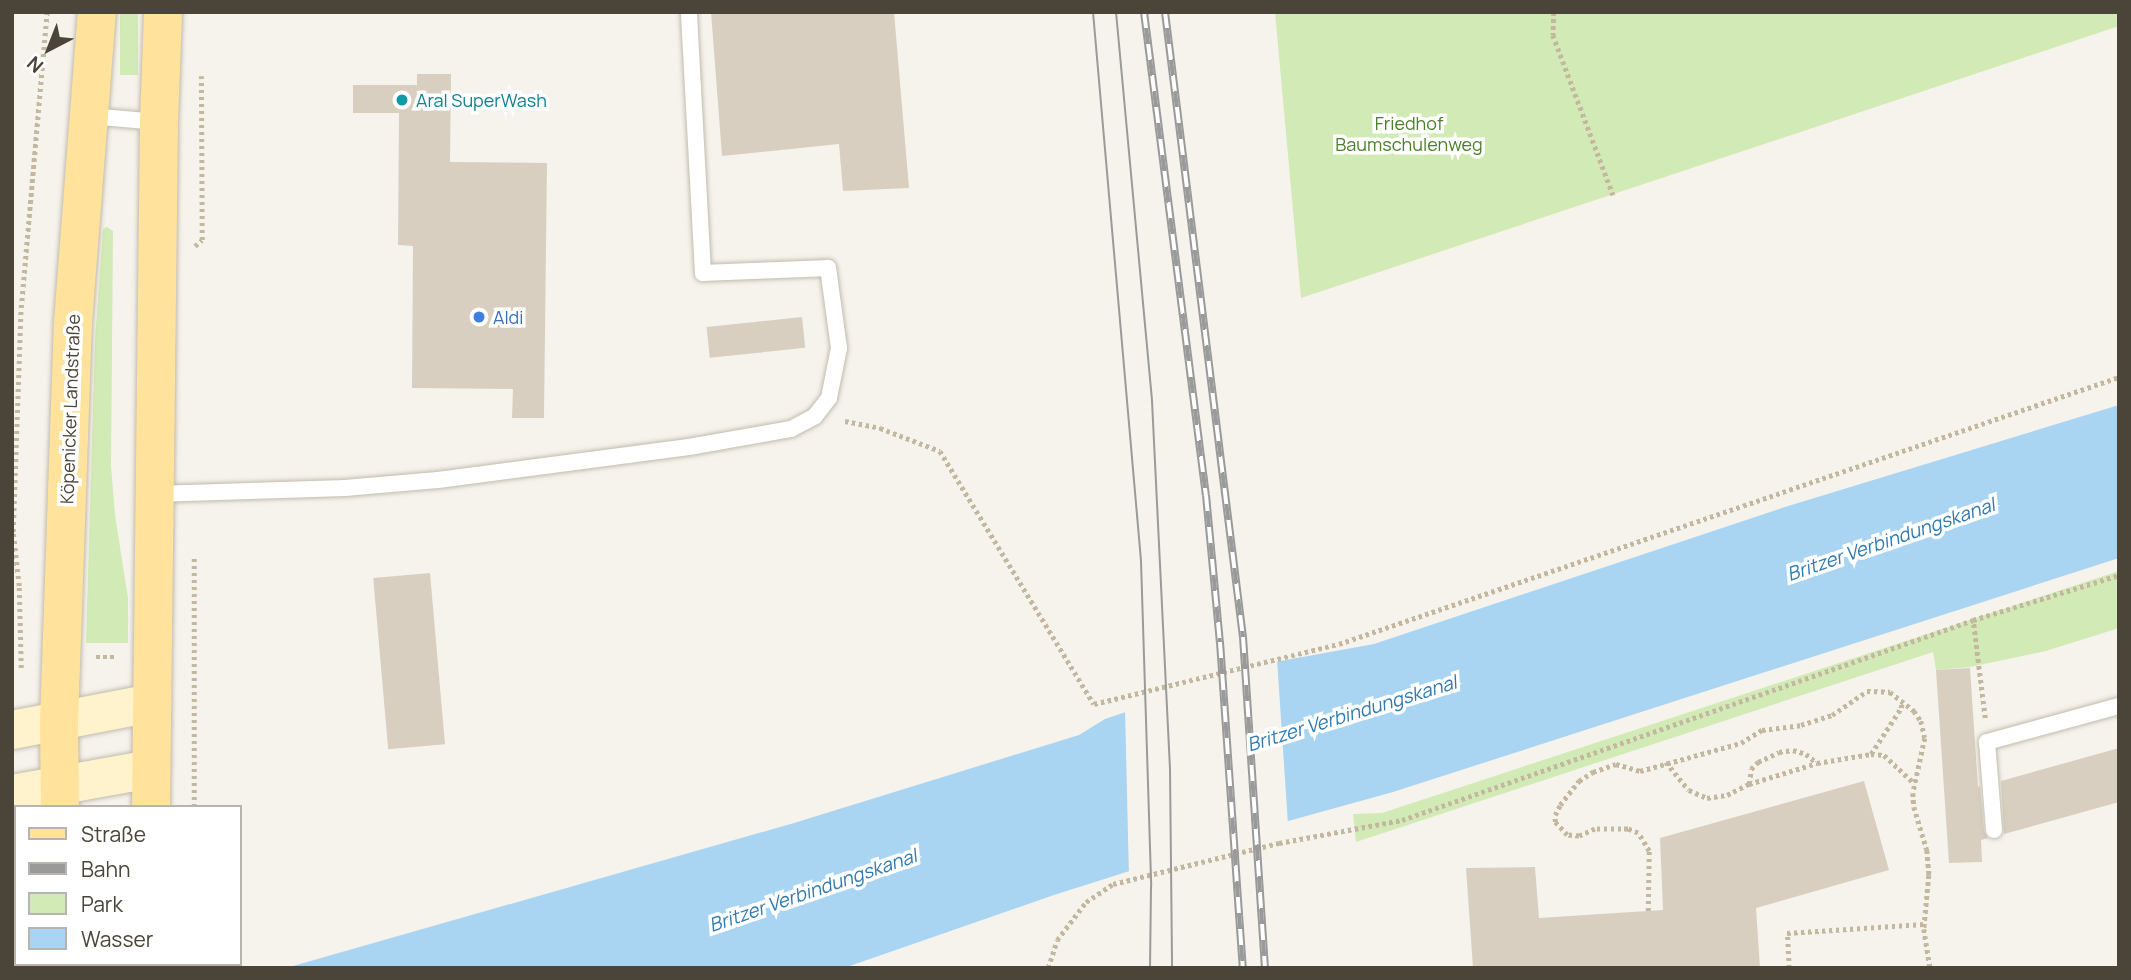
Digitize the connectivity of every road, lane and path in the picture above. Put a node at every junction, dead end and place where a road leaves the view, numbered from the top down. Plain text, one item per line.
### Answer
1 (47, 12) edge
2 (97, 12) edge
3 (163, 12) edge
4 (689, 12) edge
5 (1554, 12) edge
6 (201, 67) dead end
7 (89, 116) junction
8 (159, 122) junction
9 (1613, 195) dead end
10 (202, 240) dead end
11 (2119, 377) edge
12 (815, 416) junction
13 (155, 494) junction
14 (2119, 575) edge
15 (1973, 620) junction
16 (19, 657) dead end
17 (83, 657) dead end
18 (119, 657) dead end
19 (196, 677) dead end
20 (1902, 700) junction
21 (152, 702) junction
22 (2119, 706) edge
23 (59, 722) junction
24 (12, 730) edge
25 (1987, 742) junction
26 (1871, 754) junction
27 (1667, 762) junction
28 (1817, 763) junction
29 (151, 769) junction
30 (1749, 784) junction
31 (1915, 784) junction
32 (12, 794) edge
33 (60, 796) edge
34 (151, 805) edge
35 (194, 805) edge
36 (1994, 830) dead end
37 (1648, 911) dead end
38 (1924, 924) junction
39 (1048, 968) edge
40 (1789, 968) edge
41 (1930, 968) edge

1 - 16 path
2 - 7 main road, Köpenicker Landstraße
3 - 8 main road
4 - 12 lane
5 - 9 path
6 - 10 path
7 - 8 lane
7 - 23 main road, Köpenicker Landstraße
8 - 13 main road
11 - 12 path
12 - 13 lane
13 - 21 main road
14 - 15 path
15 - 25 path
15 - 39 path
17 - 18 path
19 - 35 path
20 - 26 path
20 - 27 path
20 - 31 path
21 - 23 main road
21 - 29 main road
22 - 25 lane
23 - 24 main road
23 - 33 main road, Köpenicker Landstraße
25 - 36 lane
26 - 28 path
26 - 31 path
27 - 30 path
27 - 37 path
28 - 30 path
28 - 30 path
29 - 33 main road
29 - 34 main road
31 - 38 path
32 - 33 main road
38 - 40 path
38 - 41 path

